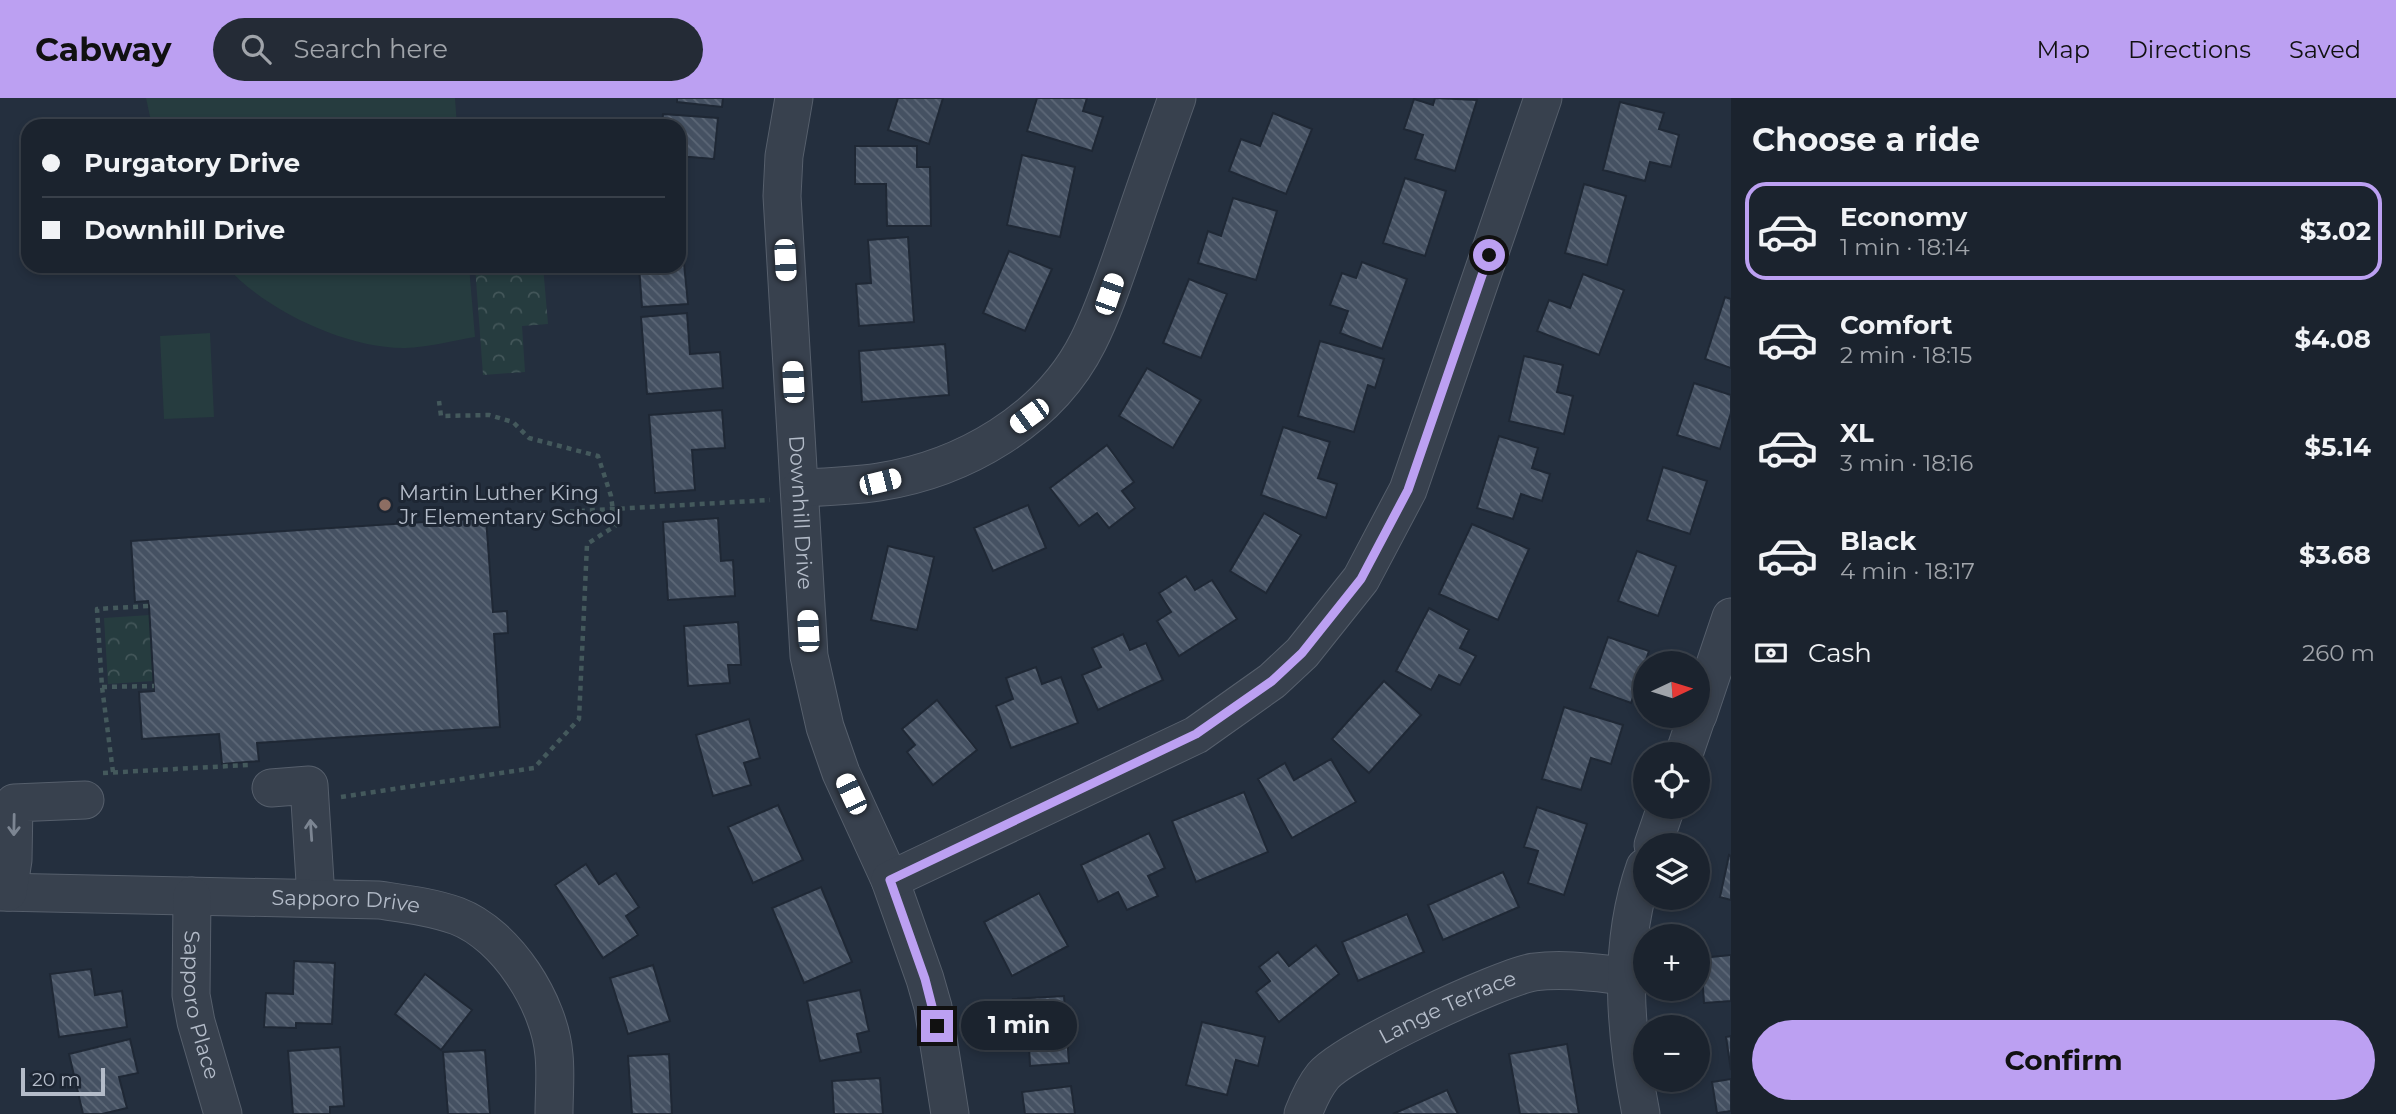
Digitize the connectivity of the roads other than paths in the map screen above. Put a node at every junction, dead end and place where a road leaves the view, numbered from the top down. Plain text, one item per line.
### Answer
1 (794, 98) edge
2 (1177, 98) edge
3 (1543, 98) edge
4 (787, 494) junction
5 (1731, 617) edge
6 (1710, 678) edge
7 (264, 776) road end
8 (92, 787) road end
9 (890, 880) junction
10 (4, 892) edge
11 (192, 896) junction
12 (316, 898) junction
13 (1634, 910) edge
14 (1626, 976) junction
15 (223, 1114) edge
16 (554, 1114) edge
17 (950, 1114) edge
18 (1303, 1114) edge
19 (1641, 1114) edge

1 - 4 street, Downhill Drive
2 - 4 street
3 - 9 street
4 - 9 street, Downhill Drive
5 - 6 street
12 -> 7 street
8 -> 10 street
9 - 17 street, Downhill Drive
10 - 11 street, Sapporo Drive
11 - 12 street, Sapporo Drive
11 - 15 street, Sapporo Place
12 - 16 street, Sapporo Drive
13 - 14 street
14 - 18 street, Lange Terrace
14 - 19 street

